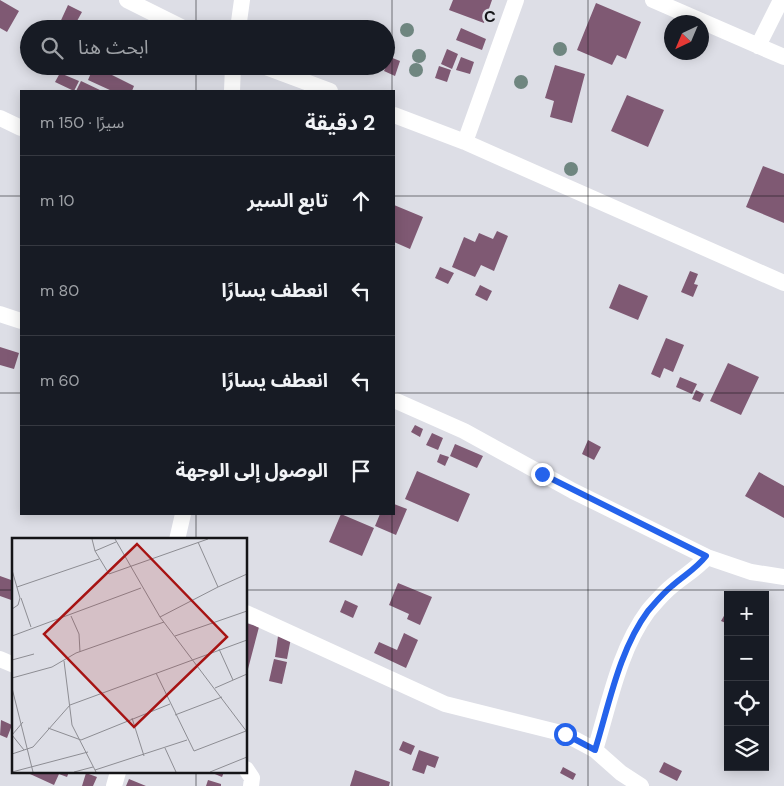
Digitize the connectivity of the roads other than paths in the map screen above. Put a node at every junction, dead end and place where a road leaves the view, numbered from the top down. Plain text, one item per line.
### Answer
1 (127, 0) edge
2 (242, 0) edge
3 (516, 0) edge
4 (653, 0) edge
5 (781, 0) edge
6 (167, 20) edge
7 (239, 20) edge
8 (758, 46) junction
9 (784, 58) edge
10 (233, 75) edge
11 (287, 75) edge
12 (232, 90) edge
13 (327, 90) edge
14 (395, 115) edge
15 (0, 118) edge
16 (20, 128) edge
17 (465, 142) junction
18 (784, 282) edge
19 (0, 314) edge
20 (20, 321) edge
21 (395, 400) edge
22 (183, 515) edge
23 (177, 538) edge
24 (706, 556) junction
25 (784, 577) edge
26 (248, 614) edge
27 (0, 659) edge
28 (12, 664) edge
29 (595, 750) junction
30 (248, 772) edge
31 (251, 786) edge
32 (641, 786) edge

1 - 6 street
2 - 7 street
3 - 17 street
4 - 8 street
5 - 8 street
8 - 9 street
10 - 12 street
11 - 13 street
14 - 17 street
15 - 16 street
17 - 18 street
19 - 20 street
21 - 24 street
22 - 23 street
24 - 25 street
24 - 29 street
26 - 29 street
27 - 28 street
29 - 32 street
30 - 31 street

